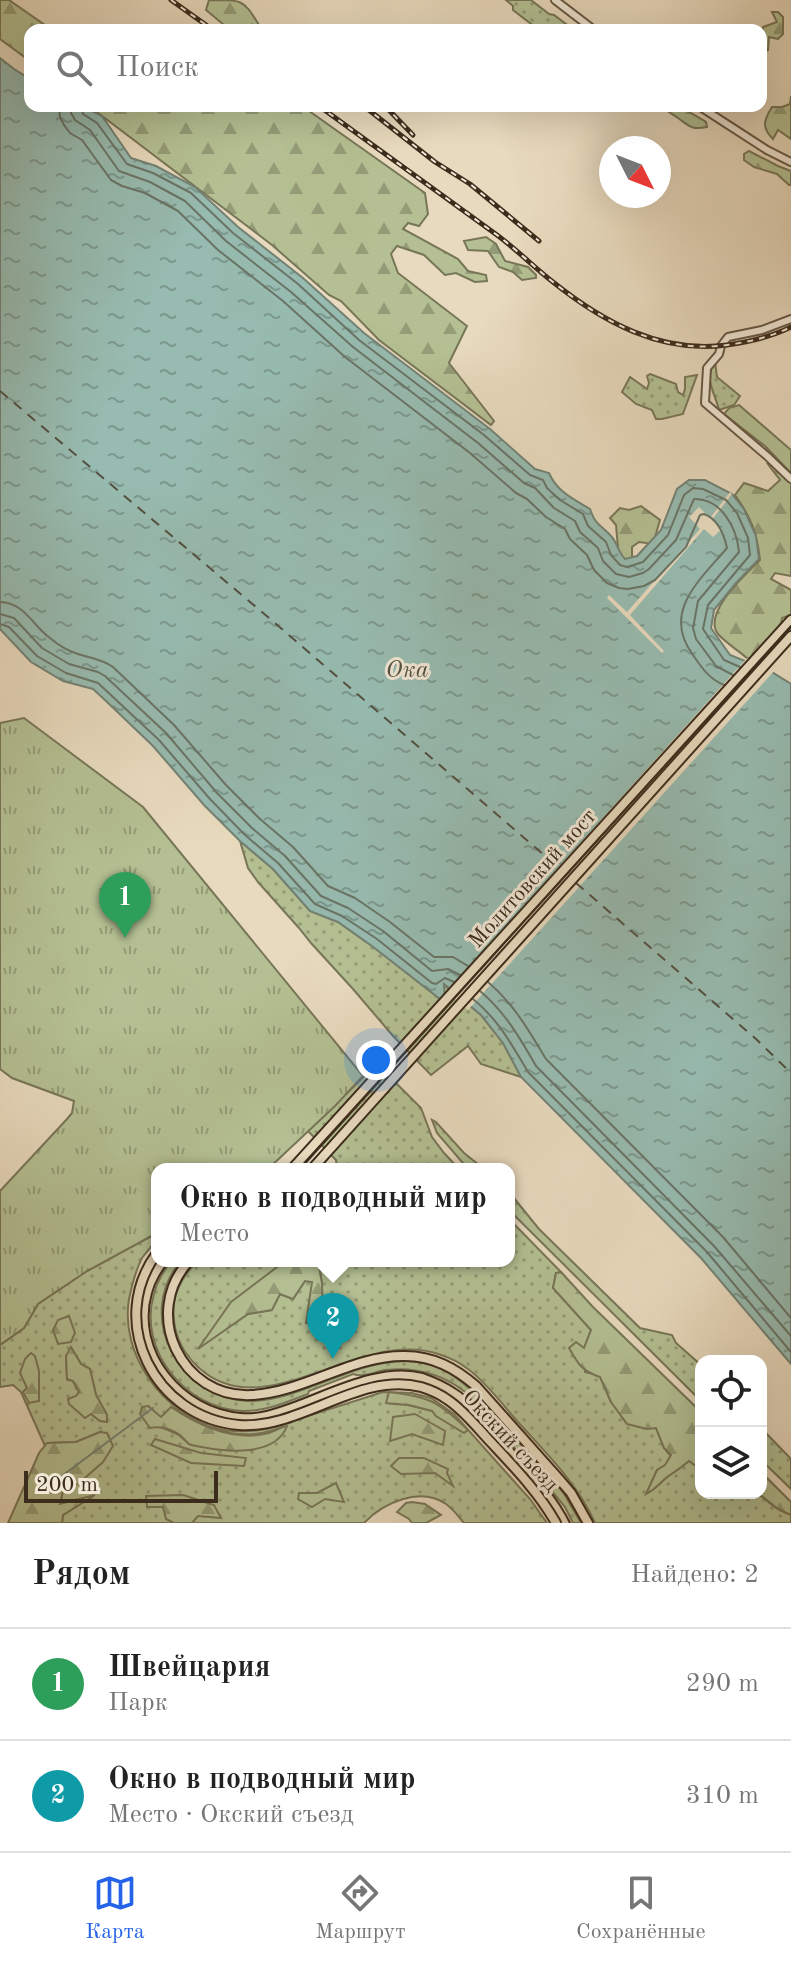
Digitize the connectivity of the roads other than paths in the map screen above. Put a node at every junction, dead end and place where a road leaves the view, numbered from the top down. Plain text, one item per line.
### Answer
1 (555, 0) edge
2 (586, 24) edge
3 (708, 112) edge
4 (791, 162) edge
5 (791, 319) edge
6 (791, 479) edge
7 (791, 620) edge
8 (791, 636) edge
9 (298, 1163) edge
10 (317, 1163) edge
11 (151, 1262) edge
12 (184, 1267) edge
13 (556, 1523) edge
14 (588, 1523) edge

1 - 2 street
3 - 4 street
5 - 6 street
7 - 9 main road, Молитовский мост
8 - 10 main road, Молитовский мост
11 - 13 main road, Окский съезд
12 - 14 main road, Окский съезд

